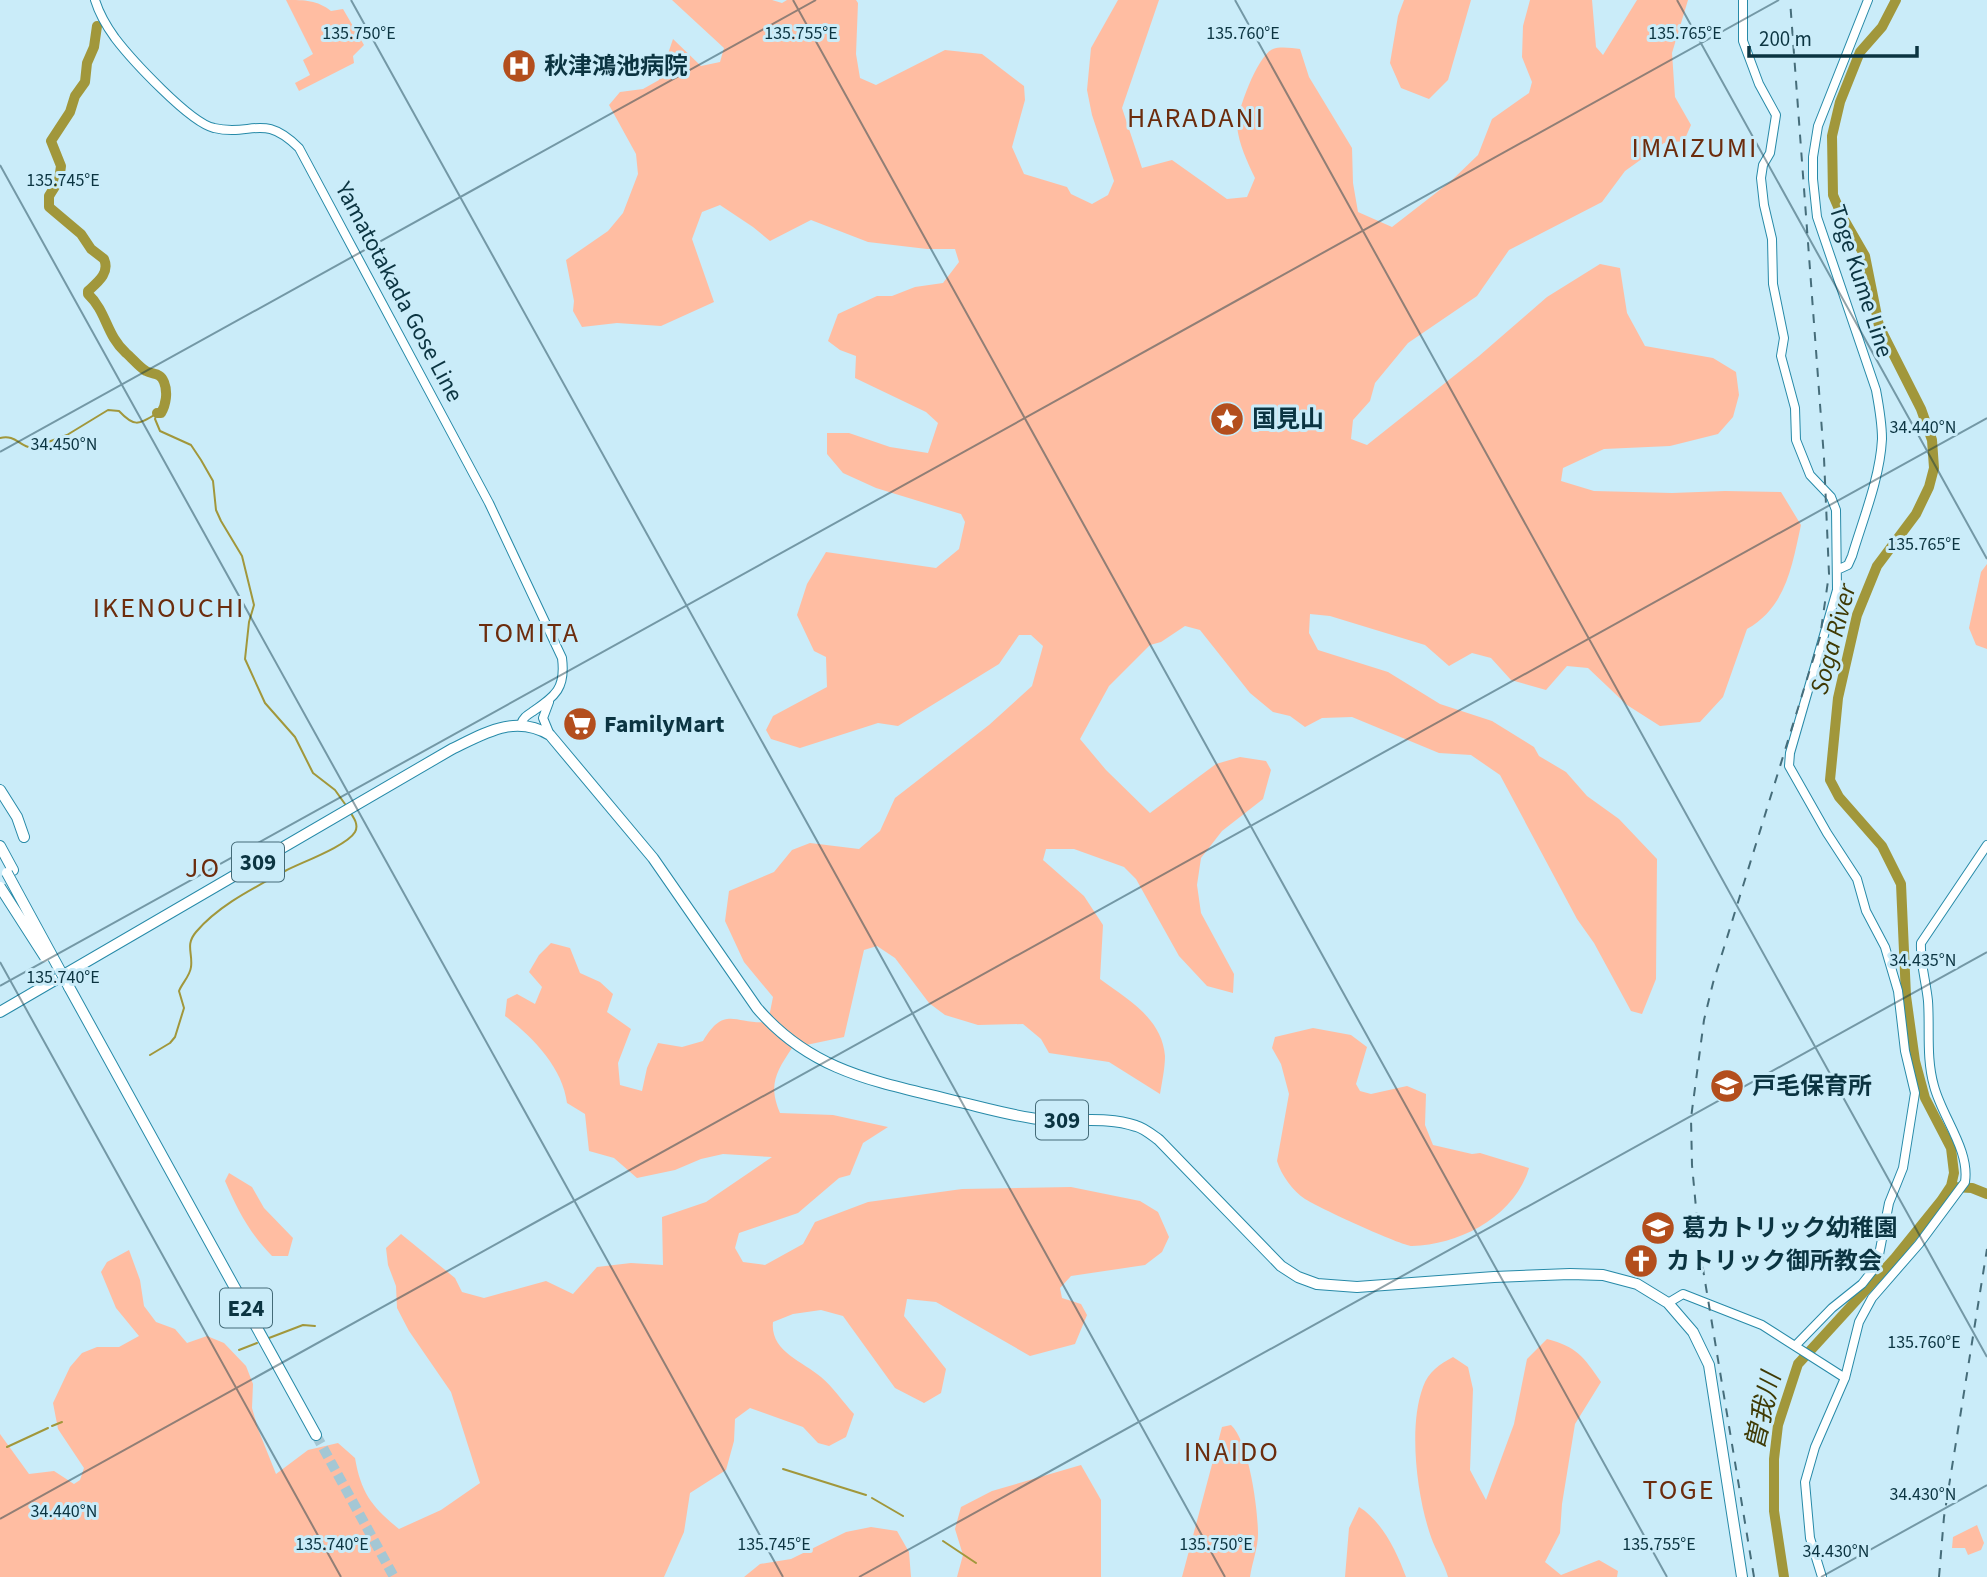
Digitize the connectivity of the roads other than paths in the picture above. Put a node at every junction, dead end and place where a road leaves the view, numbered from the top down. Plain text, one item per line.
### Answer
1 (94, 0) edge
2 (1743, 0) edge
3 (1868, 0) edge
4 (1837, 570) junction
5 (550, 699) junction
6 (521, 724) junction
7 (550, 735) junction
8 (0, 790) edge
9 (24, 837) dead end
10 (1987, 845) edge
11 (0, 846) edge
12 (0, 861) edge
13 (10, 872) junction
14 (0, 887) edge
15 (70, 986) junction
16 (0, 1012) edge
17 (176, 1180) junction
18 (1668, 1303) junction
19 (1797, 1347) junction
20 (1845, 1378) junction
21 (316, 1435) tunnel mouth
22 (1742, 1577) edge
23 (1822, 1577) edge

1 - 5 main road, Yamatotakada Gose Line
2 - 4 main road
3 - 4 main road, Toge Kume Line
4 - 19 main road
5 - 6 main road
5 - 7 main road, Yamatotakada Gose Line
6 - 7 highway, 309
6 - 16 highway, 309
7 - 18 highway, 309
8 - 9 highway
10 - 20 main road
11 - 13 highway, E24
12 - 13 highway, E24
13 - 15 highway, E24
14 - 15 highway, bridge
15 - 17 highway, E24
15 - 17 highway, E24
17 - 21 highway, E24
18 - 19 main road
18 - 22 highway, 309
19 - 20 main road
20 - 23 main road

